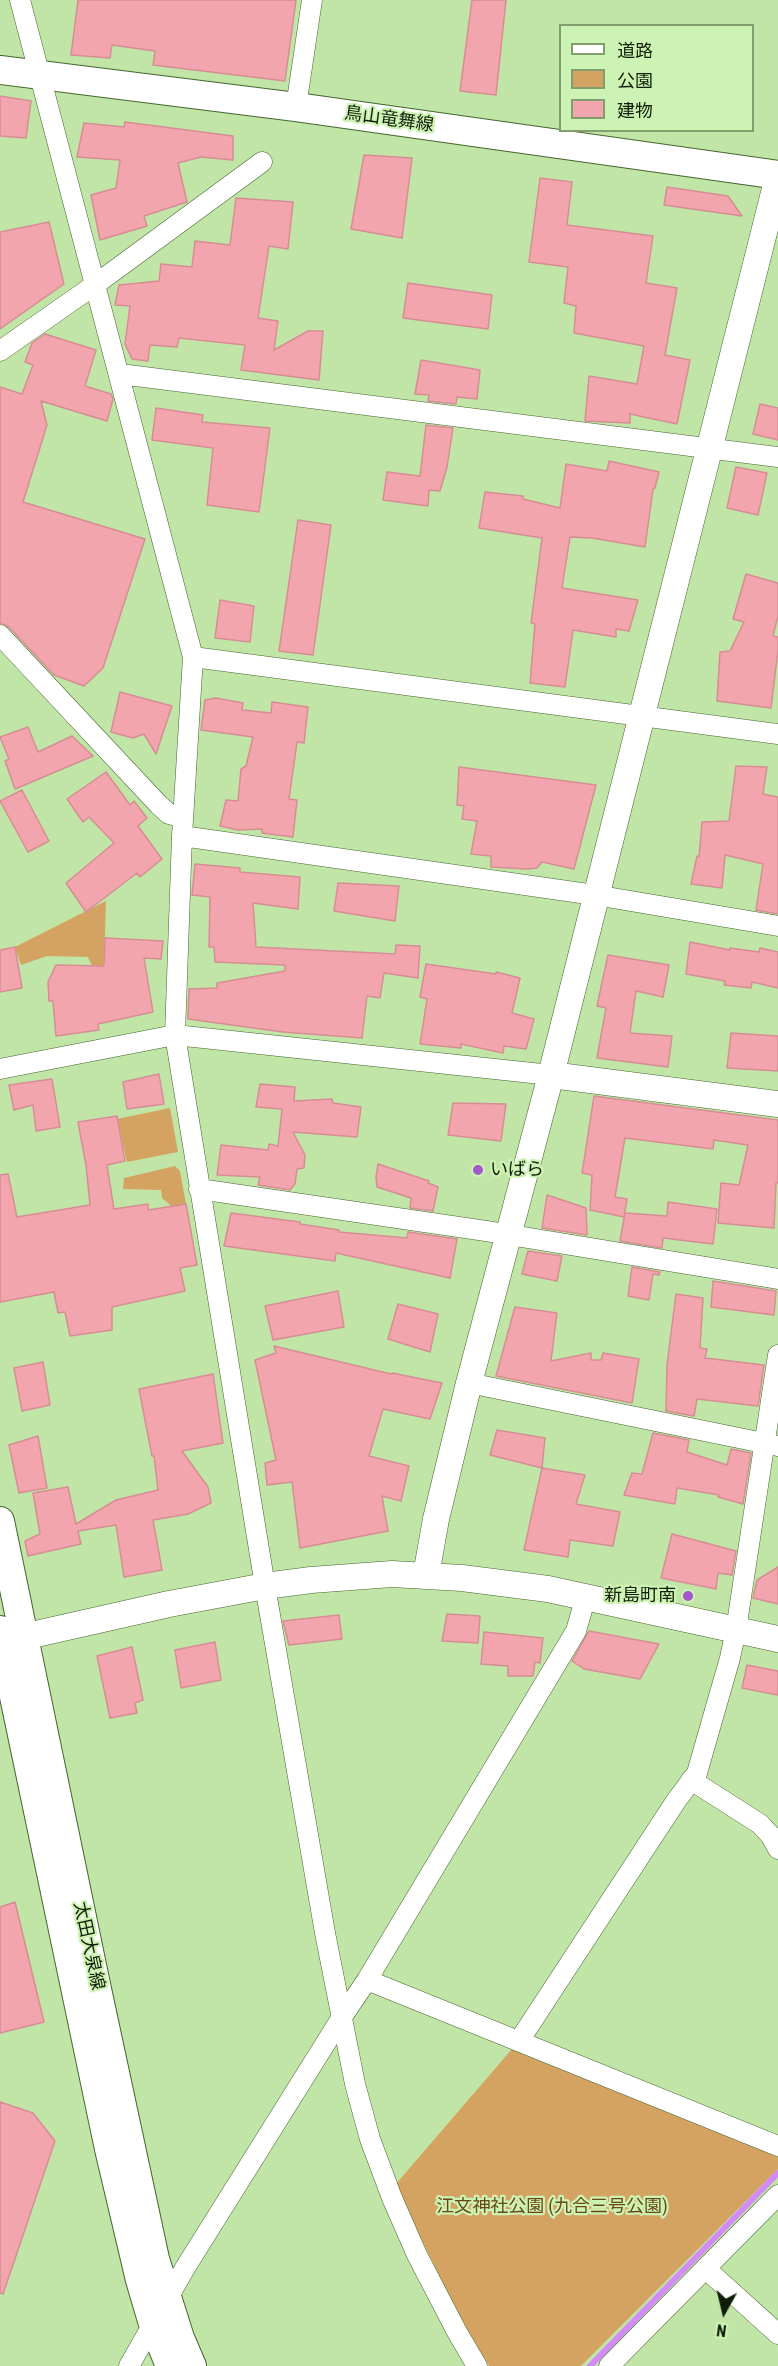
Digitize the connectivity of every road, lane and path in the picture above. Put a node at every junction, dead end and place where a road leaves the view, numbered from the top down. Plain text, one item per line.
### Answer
1 (20, 0) edge
2 (312, 0) edge
3 (0, 70) edge
4 (40, 75) junction
5 (296, 107) junction
6 (262, 162) dead end
7 (778, 176) edge
8 (96, 284) junction
9 (0, 351) edge
10 (120, 374) junction
11 (710, 449) junction
12 (778, 457) edge
13 (0, 635) edge
14 (193, 657) junction
15 (642, 716) junction
16 (778, 734) edge
17 (182, 827) junction
18 (595, 895) junction
19 (778, 926) edge
20 (175, 1035) junction
21 (0, 1069) edge
22 (551, 1075) junction
23 (778, 1104) edge
24 (199, 1189) junction
25 (508, 1235) junction
26 (778, 1279) edge
27 (778, 1355) edge
28 (469, 1383) junction
29 (771, 1444) edge
30 (0, 1521) edge
31 (426, 1575) junction
32 (265, 1586) junction
33 (586, 1596) junction
34 (736, 1630) junction
35 (5, 1639) edge
36 (778, 1639) edge
37 (691, 1780) junction
38 (778, 1849) edge
39 (367, 1980) junction
40 (342, 2017) junction
41 (519, 2041) junction
42 (778, 2146) edge
43 (778, 2195) edge
44 (706, 2269) junction
45 (167, 2297) junction
46 (153, 2324) junction
47 (778, 2334) edge
48 (129, 2366) edge
49 (170, 2366) edge
50 (192, 2366) edge
51 (477, 2366) edge
52 (609, 2366) edge

1 - 4 street
2 - 5 street
3 - 4 main road, 鳥山竜舞線
4 - 5 main road, 鳥山竜舞線
4 - 8 street
5 - 7 main road, 鳥山竜舞線
6 - 8 street
7 - 11 street
8 - 9 street
8 - 10 street
10 - 11 street
10 - 14 street
11 - 12 street
11 - 15 street
13 - 17 street
14 - 15 street
14 - 17 street
15 - 16 street
15 - 18 street
17 - 18 street
17 - 20 street
18 - 19 street
18 - 22 street
20 - 21 street
20 - 22 street
20 - 24 street
22 - 23 street
22 - 25 street
24 - 25 street
24 - 32 street
25 - 26 street
25 - 28 street
27 - 29 street
28 - 29 street
28 - 31 street
29 - 34 street
30 - 35 main road, 太田大泉線
31 - 32 street
31 - 33 street
32 - 35 street
32 - 40 street
33 - 34 street
33 - 39 street
34 - 36 street
34 - 37 street
35 - 45 main road, 太田大泉線
35 - 46 main road, 太田大泉線
37 - 38 street
37 - 41 street
39 - 40 street
39 - 41 street
40 - 45 street
40 - 51 street
41 - 42 street
43 - 44 street
44 - 47 street
44 - 52 street
45 - 46 street
45 - 50 main road, 太田大泉線
46 - 48 street
46 - 49 main road, 太田大泉線

